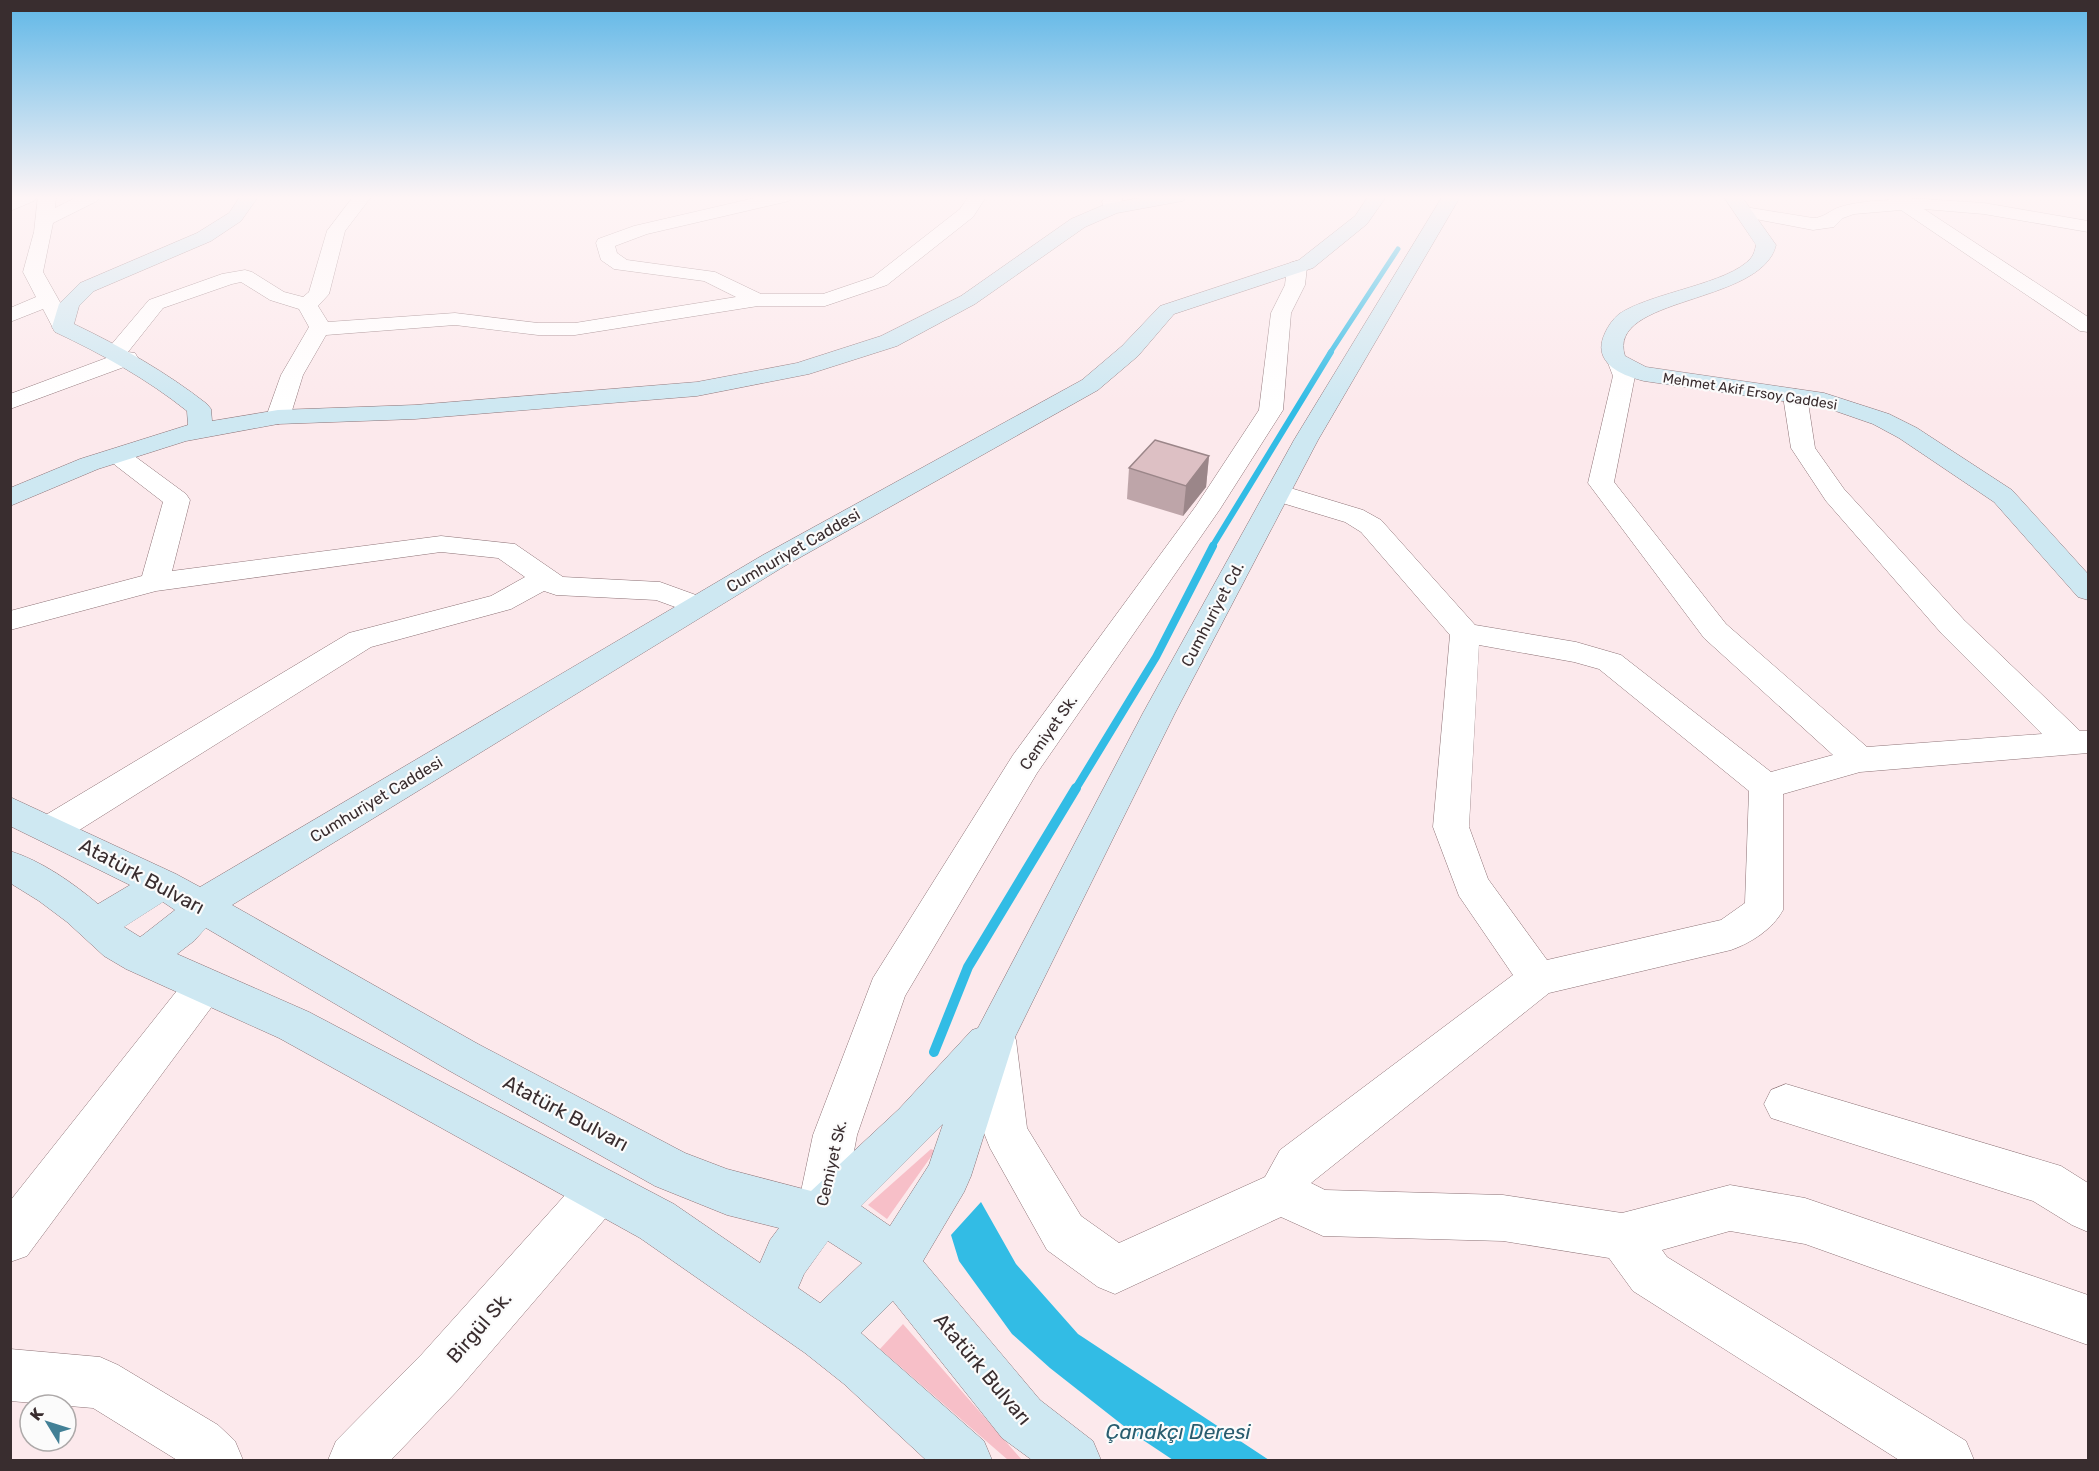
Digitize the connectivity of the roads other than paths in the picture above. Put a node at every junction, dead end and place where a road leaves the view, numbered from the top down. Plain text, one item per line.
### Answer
1 (35, 266) edge
2 (137, 266) edge
3 (327, 266) edge
4 (626, 266) edge
5 (899, 266) edge
6 (1017, 266) edge
7 (1300, 266) edge
8 (1409, 266) edge
9 (1753, 266) edge
10 (1997, 266) edge
11 (1297, 267) junction
12 (47, 300) junction
13 (758, 300) junction
14 (308, 305) junction
15 (10, 316) edge
16 (2088, 326) edge
17 (63, 327) junction
18 (321, 329) junction
19 (121, 355) junction
20 (1619, 363) junction
21 (1795, 396) junction
22 (10, 402) edge
23 (279, 417) junction
24 (191, 433) junction
25 (124, 460) junction
26 (1278, 493) junction
27 (10, 498) edge
28 (10, 510) edge
29 (545, 578) junction
30 (156, 582) junction
31 (2088, 591) edge
32 (698, 606) junction
33 (10, 621) edge
34 (1465, 633) junction
35 (2081, 743) edge
36 (1860, 760) junction
37 (1767, 786) junction
38 (10, 810) edge
39 (52, 830) junction
40 (10, 865) edge
41 (163, 884) junction
42 (199, 906) junction
43 (97, 926) junction
44 (140, 957) junction
45 (1539, 979) junction
46 (205, 985) junction
47 (995, 1035) junction
48 (1786, 1104) dead end
49 (600, 1190) junction
50 (1281, 1193) junction
51 (2088, 1209) edge
52 (819, 1215) junction
53 (1622, 1237) junction
54 (10, 1239) edge
55 (895, 1263) junction
56 (769, 1299) junction
57 (2088, 1320) edge
58 (823, 1335) junction
59 (10, 1375) edge
60 (216, 1461) edge
61 (355, 1461) edge
62 (965, 1461) edge
63 (1074, 1461) edge
64 (1947, 1461) edge

1 - 12 street
2 - 17 street
3 - 14 street
4 - 13 street
5 - 13 street
6 - 23 street
7 - 11 street, Cumhuriyet Caddesi
8 - 26 street, Cumhuriyet Cd.
9 - 20 street
10 - 16 street
11 - 32 street, Cumhuriyet Caddesi
11 - 52 street, Cemiyet Sk.
12 - 15 street
12 - 17 street
13 - 18 street
14 - 18 street
14 - 19 street
17 - 19 street
18 - 23 street
19 - 22 street
19 - 24 street
20 - 21 street, Mehmet Akif Ersoy Caddesi
20 - 36 street
21 - 31 street, Mehmet Akif Ersoy Caddesi
21 - 35 street
23 - 24 street
24 - 25 street
24 - 27 street
25 - 28 street
25 - 30 street
26 - 34 street
26 - 47 street, Cumhuriyet Cd.
29 - 30 street
29 - 32 street
29 - 39 street
30 - 33 street
32 - 42 street, Cumhuriyet Caddesi
34 - 37 street
34 - 45 street
35 - 36 street
36 - 37 street
37 - 45 street
38 - 39 street, Atatürk Bulvarı
39 - 41 street, Atatürk Bulvarı
40 - 43 street
41 - 42 street, Atatürk Bulvarı
41 - 43 street
42 - 44 street
42 - 52 street, Atatürk Bulvarı
43 - 44 street
44 - 46 street
45 - 50 street
46 - 49 street
46 - 54 street
47 - 50 street
47 - 52 street
47 - 55 street
48 - 51 street
49 - 56 street
49 - 61 street, Birgül Sk.
50 - 53 street
52 - 55 street, Atatürk Bulvarı
52 - 56 street
53 - 57 street
53 - 64 street
55 - 58 street
55 - 63 street, Atatürk Bulvarı
56 - 58 street
58 - 62 street
59 - 60 street

